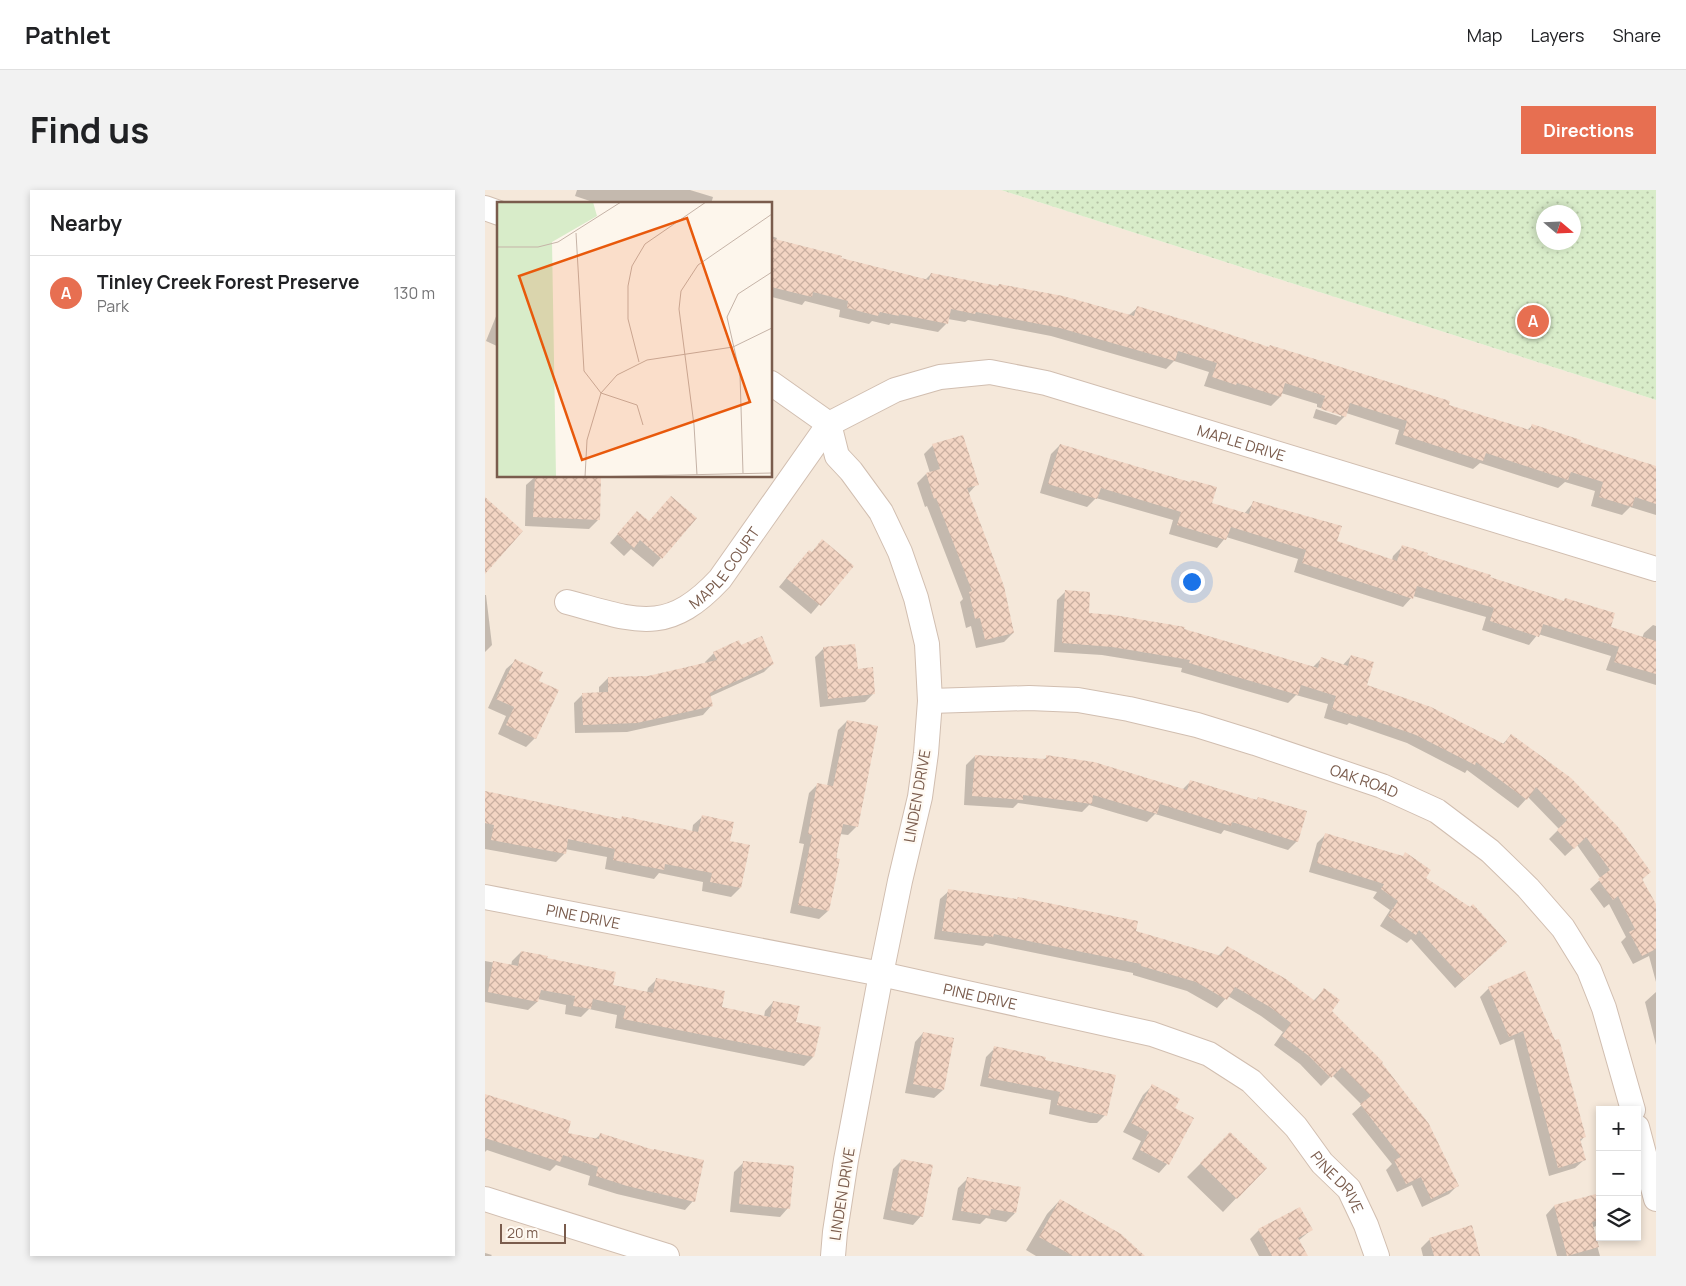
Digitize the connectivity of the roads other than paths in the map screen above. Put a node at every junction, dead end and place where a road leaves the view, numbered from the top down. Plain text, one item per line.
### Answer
1 (485, 208) edge
2 (497, 212) edge
3 (773, 385) edge
4 (829, 424) junction
5 (1656, 569) edge
6 (567, 602) dead end
7 (930, 701) junction
8 (485, 897) edge
9 (881, 974) junction
10 (1632, 1106) edge
11 (1641, 1142) edge
12 (485, 1199) edge
13 (1656, 1199) edge
14 (667, 1256) edge
15 (833, 1256) edge
16 (1377, 1256) edge

1 - 2 street
3 - 4 street
4 - 5 street, MAPLE DRIVE
4 - 6 street, MAPLE COURT
4 - 7 street, LINDEN DRIVE
7 - 9 street, LINDEN DRIVE
7 - 10 street, OAK ROAD
8 - 9 street, PINE DRIVE
9 - 15 street, LINDEN DRIVE
9 - 16 street, PINE DRIVE
11 - 13 street
12 - 14 street

